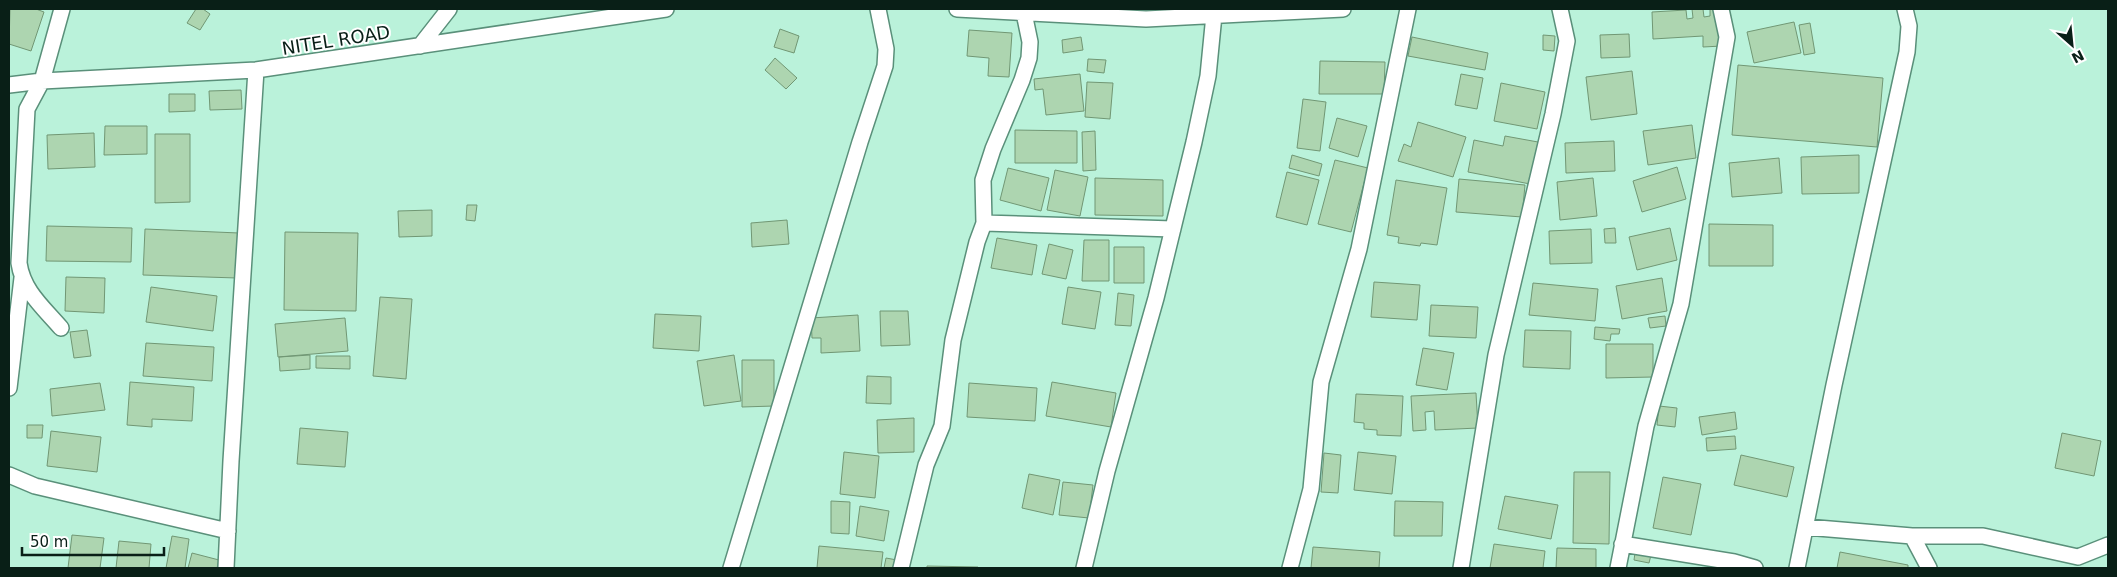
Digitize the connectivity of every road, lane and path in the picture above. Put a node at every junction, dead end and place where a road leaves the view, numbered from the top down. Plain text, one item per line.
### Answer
1 (62, 9) edge
2 (449, 9) edge
3 (666, 9) edge
4 (878, 9) edge
5 (957, 9) edge
6 (1342, 9) edge
7 (1408, 9) edge
8 (1560, 9) edge
9 (1721, 9) edge
10 (1905, 9) edge
11 (625, 12) edge
12 (1193, 12) edge
13 (1024, 14) junction
14 (1214, 15) junction
15 (420, 46) junction
16 (256, 70) junction
17 (42, 81) junction
18 (9, 85) edge
19 (984, 223) junction
20 (1173, 228) junction
21 (22, 278) junction
22 (61, 328) dead end
23 (9, 388) edge
24 (9, 475) edge
25 (1806, 527) junction
26 (228, 531) junction
27 (1912, 536) junction
28 (1622, 544) junction
29 (2108, 545) edge
30 (226, 568) edge
31 (731, 568) edge
32 (901, 568) edge
33 (1084, 568) edge
34 (1290, 568) edge
35 (1461, 568) edge
36 (1618, 568) edge
37 (1755, 568) edge
38 (1797, 568) edge
39 (1929, 568) edge

1 - 17 street
2 - 15 street
3 - 11 street, NITEL ROAD
4 - 31 street
5 - 13 street
6 - 14 street
7 - 34 street
8 - 35 street
9 - 28 street
10 - 25 street
11 - 15 street, NITEL ROAD
12 - 13 street
12 - 14 street
13 - 19 street
14 - 20 street
15 - 16 street, NITEL ROAD
16 - 17 street, NITEL ROAD
16 - 26 street
17 - 18 street, NITEL ROAD
17 - 21 street
19 - 20 street
19 - 32 street
20 - 33 street
21 - 22 street
21 - 23 street
24 - 26 street
25 - 27 street
25 - 38 street
26 - 30 street
27 - 29 street
27 - 39 street
28 - 36 street
28 - 37 street

